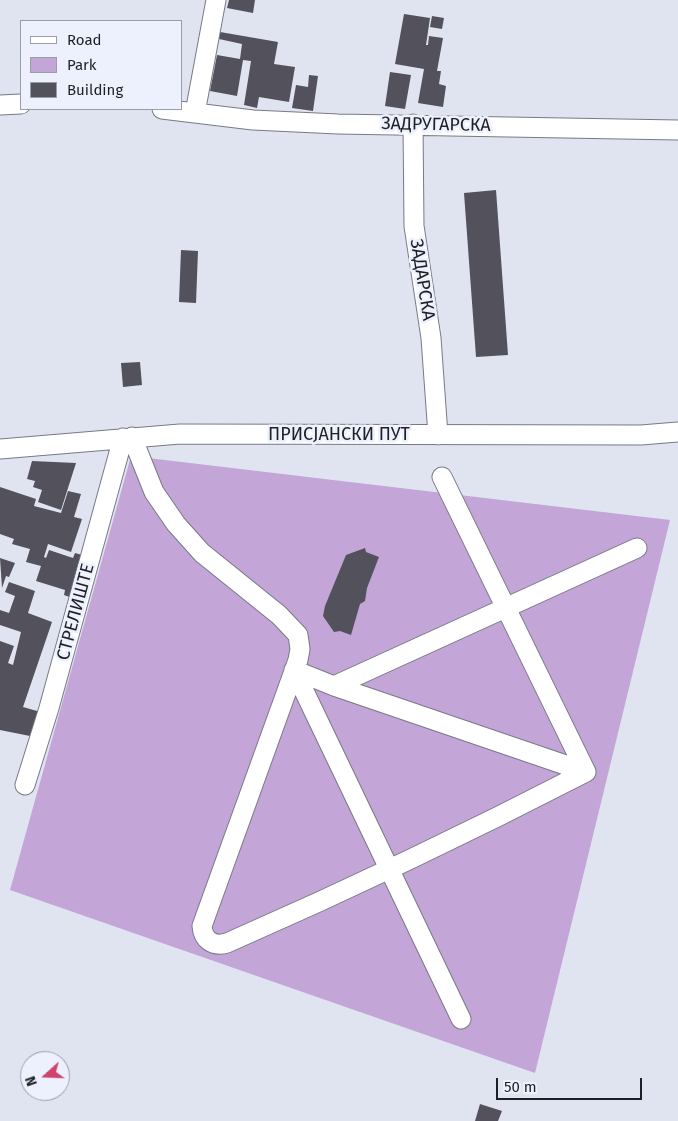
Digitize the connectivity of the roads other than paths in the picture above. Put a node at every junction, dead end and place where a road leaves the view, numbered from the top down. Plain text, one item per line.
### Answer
1 (216, 0) edge
2 (20, 104) edge
3 (0, 105) edge
4 (170, 110) edge
5 (195, 113) junction
6 (413, 124) junction
7 (678, 130) edge
8 (678, 432) edge
9 (438, 435) junction
10 (128, 437) junction
11 (0, 449) edge
12 (442, 477) dead end
13 (637, 548) dead end
14 (508, 609) junction
15 (294, 670) junction
16 (334, 686) junction
17 (586, 772) junction
18 (25, 786) dead end
19 (389, 871) junction
20 (461, 1019) dead end

1 - 5 street
2 - 3 street
4 - 5 street, ЗАДРУГАРСКА
5 - 6 street, ЗАДРУГАРСКА
6 - 7 street, ЗАДРУГАРСКА
6 - 9 street, ЗАДАРСКА
8 - 9 street, ПРИСЈАНСКИ ПУТ
9 - 10 street, ПРИСЈАНСКИ ПУТ
10 - 11 street, ПРИСЈАНСКИ ПУТ
10 - 15 street
10 - 18 street, СТРЕЛИШТЕ
12 - 14 street
13 - 14 street
14 - 16 street
14 - 17 street
15 - 16 street
15 - 19 street
15 - 19 street
16 - 17 street
17 - 19 street
19 - 20 street

